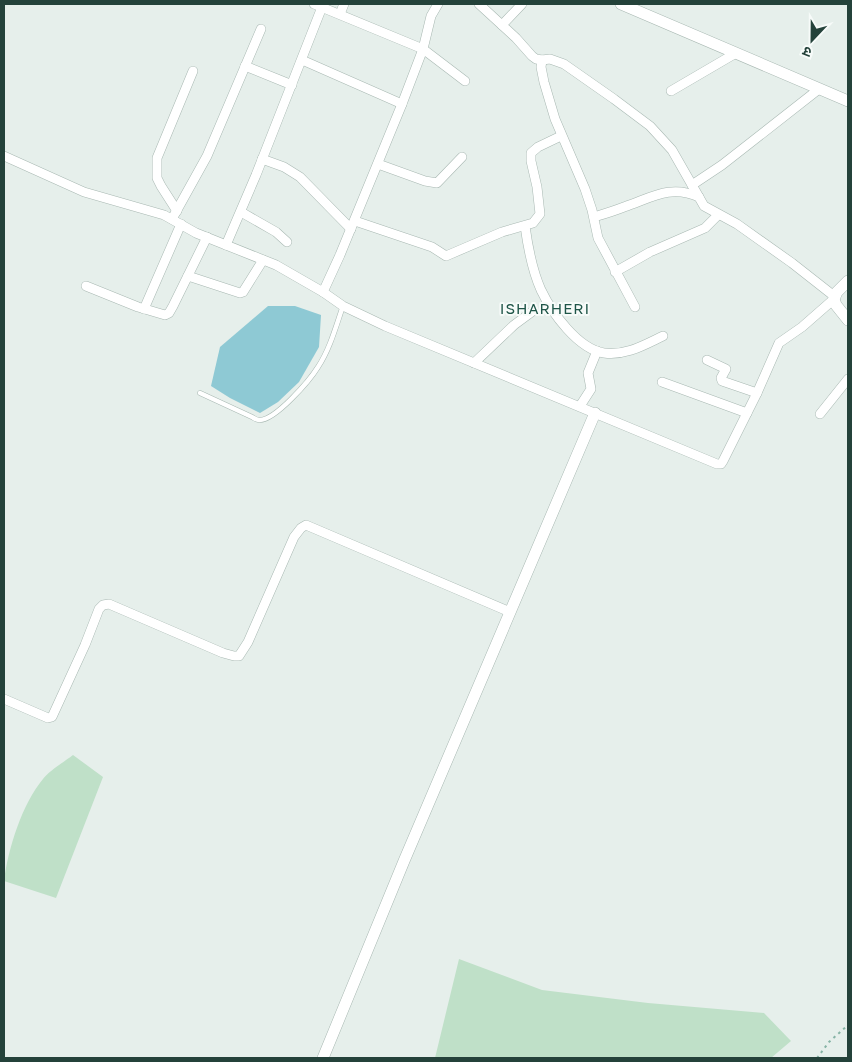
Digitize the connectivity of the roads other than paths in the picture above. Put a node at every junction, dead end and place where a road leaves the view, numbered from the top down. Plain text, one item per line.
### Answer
1 (344, 4) edge
2 (438, 4) edge
3 (479, 4) edge
4 (522, 4) edge
5 (621, 4) edge
6 (318, 5) edge
7 (340, 14) junction
8 (502, 25) junction
9 (261, 29) dead end
10 (423, 49) junction
11 (736, 53) junction
12 (302, 60) junction
13 (542, 60) junction
14 (245, 66) junction
15 (193, 71) dead end
16 (465, 81) dead end
17 (292, 86) junction
18 (819, 88) junction
19 (671, 91) dead end
20 (848, 101) edge
21 (402, 104) junction
22 (561, 136) junction
23 (4, 156) edge
24 (462, 157) dead end
25 (262, 158) junction
26 (378, 164) junction
27 (692, 185) junction
28 (699, 197) junction
29 (240, 212) junction
30 (174, 215) junction
31 (718, 215) junction
32 (594, 217) junction
33 (181, 224) junction
34 (353, 225) junction
35 (525, 226) junction
36 (207, 237) junction
37 (287, 242) dead end
38 (226, 245) junction
39 (263, 260) junction
40 (615, 272) junction
41 (188, 276) junction
42 (848, 281) edge
43 (86, 286) dead end
44 (323, 292) junction
45 (834, 297) junction
46 (343, 306) junction
47 (635, 307) dead end
48 (144, 309) junction
49 (533, 310) dead end
50 (848, 320) edge
51 (662, 336) dead end
52 (597, 351) junction
53 (707, 360) dead end
54 (474, 363) junction
55 (848, 379) edge
56 (662, 382) dead end
57 (200, 393) dead end
58 (757, 393) junction
59 (580, 406) junction
60 (596, 413) junction
61 (747, 413) junction
62 (820, 414) dead end
63 (510, 612) junction
64 (4, 699) edge
65 (323, 1058) edge

1 - 7 street
2 - 10 street
3 - 8 street
4 - 8 street
5 - 11 street
6 - 7 street
6 - 12 street
7 - 10 street
8 - 13 street
9 - 14 street
10 - 16 street
10 - 21 street
11 - 18 street
11 - 19 street
12 - 17 street
12 - 21 street
13 - 22 street
13 - 27 street
14 - 17 street
14 - 30 street
15 - 30 street
17 - 25 street
18 - 20 street
18 - 27 street
21 - 26 street
22 - 32 street
22 - 35 street
23 - 30 street
24 - 26 street
25 - 29 street
25 - 34 street
26 - 34 street
27 - 28 street
28 - 31 street
28 - 32 street
29 - 37 street
29 - 38 street
30 - 33 street
31 - 40 street
31 - 45 street
32 - 40 street
33 - 36 street
33 - 48 street
34 - 35 street
34 - 44 street
35 - 52 street
36 - 38 street
36 - 41 street
38 - 39 street
39 - 41 street
39 - 44 street
40 - 47 street
41 - 48 street
42 - 45 street
43 - 48 street
44 - 46 street
45 - 50 street
45 - 58 street
46 - 54 street
46 - 57 lane
49 - 54 street
51 - 52 street
52 - 59 street
53 - 58 street
54 - 59 street
55 - 62 street
56 - 61 street
58 - 61 street
59 - 60 street
60 - 61 street
60 - 63 street
63 - 64 street
63 - 65 street

